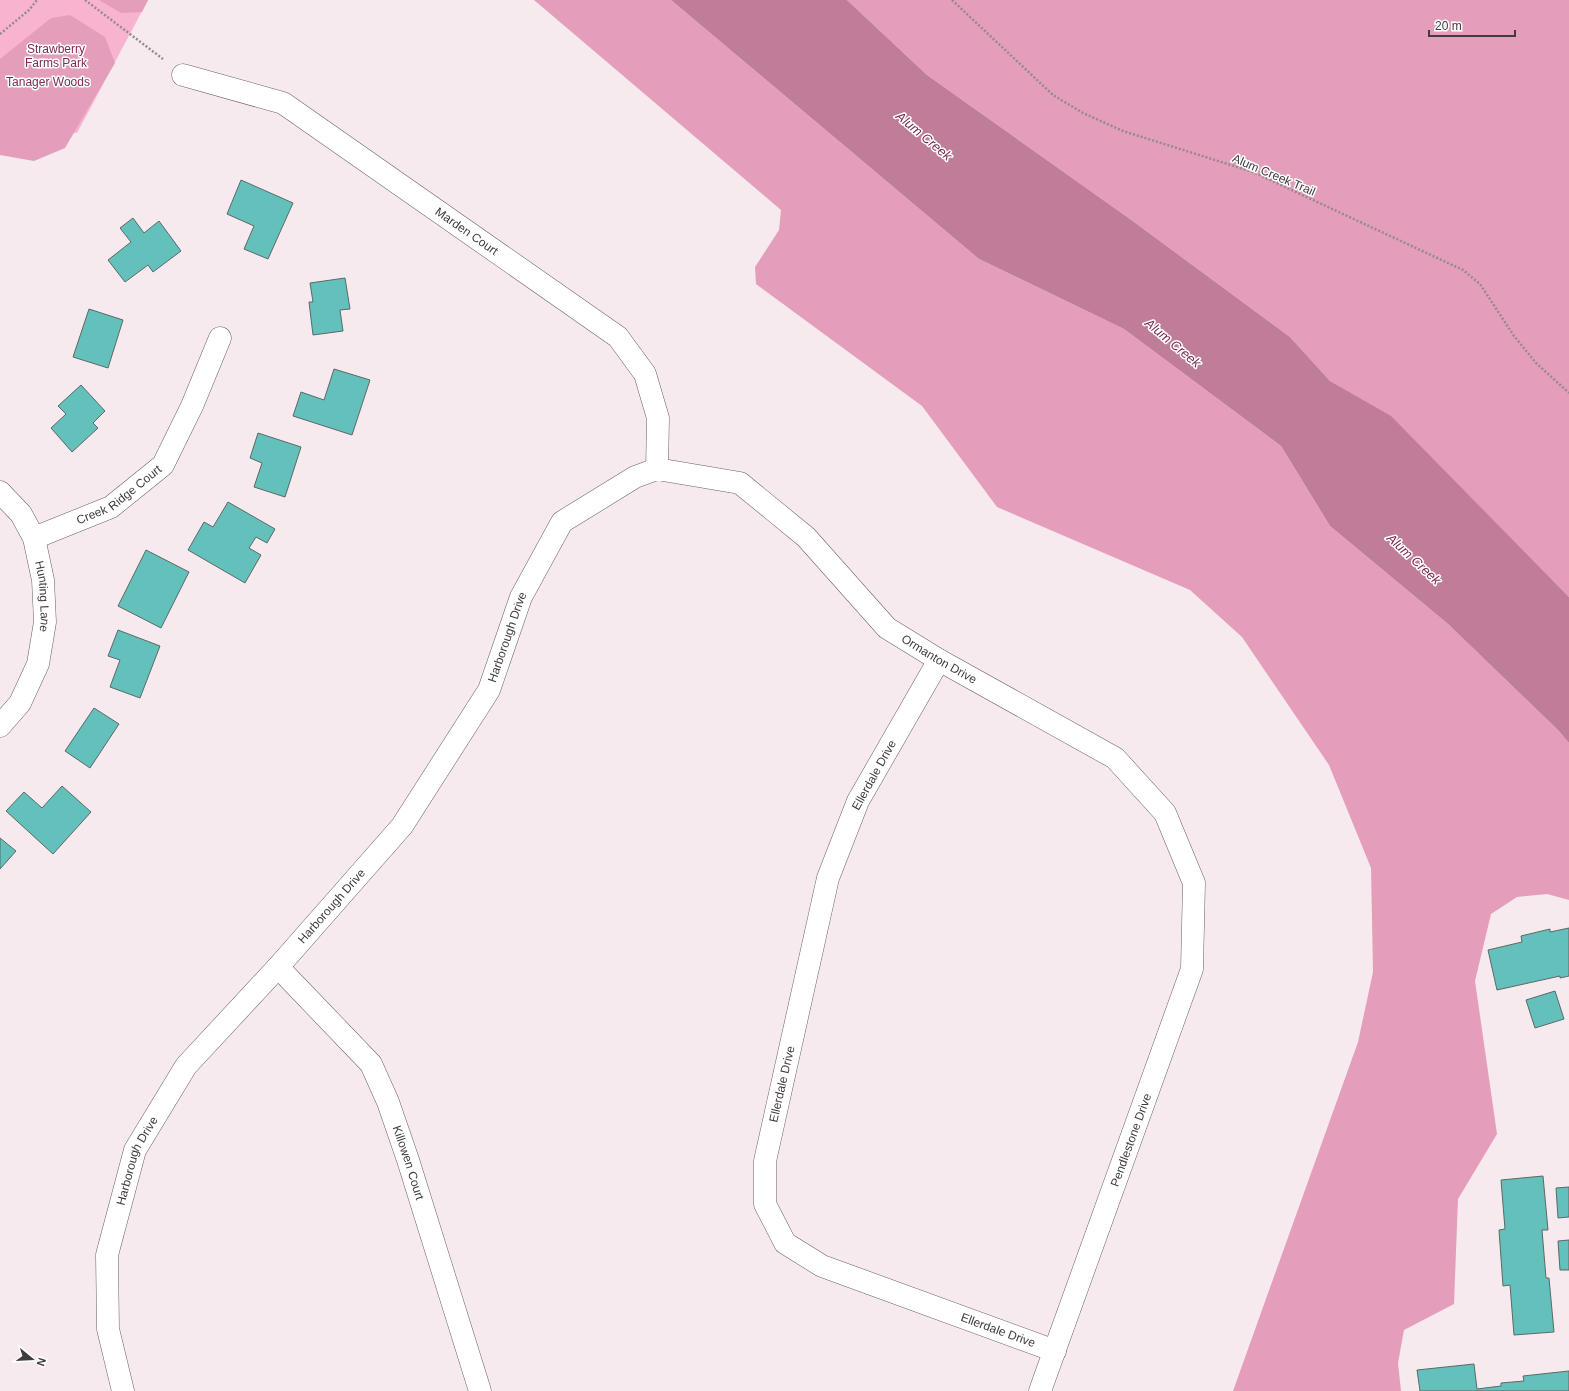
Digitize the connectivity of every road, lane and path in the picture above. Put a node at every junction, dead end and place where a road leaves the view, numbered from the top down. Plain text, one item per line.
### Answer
1 (37, 0) edge
2 (85, 0) edge
3 (952, 0) edge
4 (0, 34) edge
5 (183, 75) joint
6 (220, 338) dead end
7 (1569, 393) edge
8 (657, 469) junction
9 (0, 492) edge
10 (34, 538) junction
11 (939, 660) junction
12 (0, 726) edge
13 (1194, 883) joint
14 (278, 968) junction
15 (1055, 1351) junction
16 (123, 1391) edge
17 (480, 1391) edge
18 (1040, 1391) edge

1 - 4 path
2 - 5 path
3 - 7 path, Alum Creek Trail
5 - 8 street, Marden Court
6 - 10 street, Creek Ridge Court
8 - 11 street, Ormanton Drive
8 - 14 street, Harborough Drive
9 - 10 street, Hunting Lane
10 - 12 street, Hunting Lane
11 - 13 street, Ormanton Drive
11 - 15 street, Ellerdale Drive
13 - 15 street, Pendlestone Drive
14 - 16 street, Harborough Drive
14 - 17 street, Killowen Court
15 - 18 street, Pendlestone Drive

